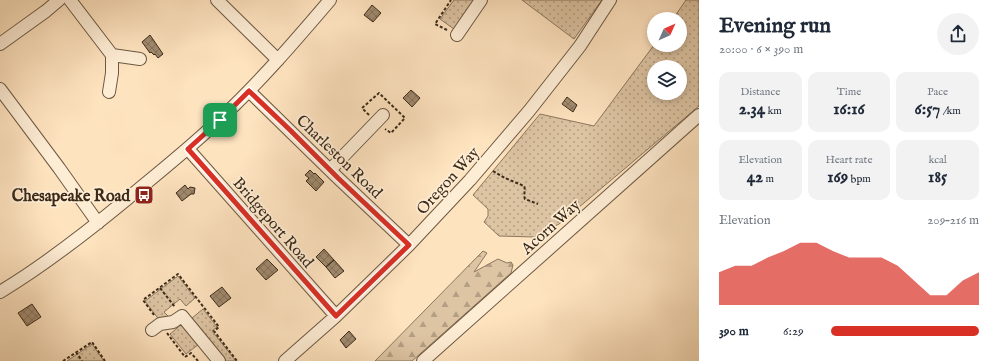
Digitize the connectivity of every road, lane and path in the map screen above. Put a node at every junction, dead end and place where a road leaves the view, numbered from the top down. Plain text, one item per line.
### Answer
1 (59, 0) edge
2 (70, 0) edge
3 (217, 0) edge
4 (330, 0) edge
5 (452, 0) edge
6 (481, 0) edge
7 (610, 0) edge
8 (457, 35) joint
9 (0, 44) edge
10 (112, 55) junction
11 (140, 59) dead end
12 (278, 60) junction
13 (0, 89) edge
14 (249, 91) junction
15 (109, 92) dead end
16 (383, 115) dead end
17 (699, 115) edge
18 (188, 149) junction
19 (483, 165) junction
20 (330, 170) junction
21 (538, 204) dead end
22 (98, 223) junction
23 (409, 245) junction
24 (160, 288) dead end
25 (0, 292) edge
26 (182, 316) junction
27 (336, 316) junction
28 (152, 330) dead end
29 (76, 352) junction
30 (63, 361) edge
31 (82, 361) edge
32 (105, 361) edge
33 (219, 361) edge
34 (285, 361) edge
35 (423, 361) edge

1 - 9 street
2 - 10 street
3 - 12 street
4 - 12 street
5 - 8 path
6 - 8 street
7 - 19 street, Oregon Way
10 - 11 street
10 - 15 street
12 - 14 street
13 - 22 street
14 - 18 street
14 - 20 street, Charleston Road
16 - 20 street
17 - 35 street, Acorn Way
18 - 22 street
18 - 27 street, Bridgeport Road
19 - 21 path
19 - 23 street, Oregon Way
20 - 23 street, Charleston Road
22 - 25 street
23 - 27 street, Oregon Way
24 - 26 path
26 - 28 street
26 - 33 street
27 - 34 street, Oregon Way
29 - 30 path
29 - 31 path
29 - 32 path

